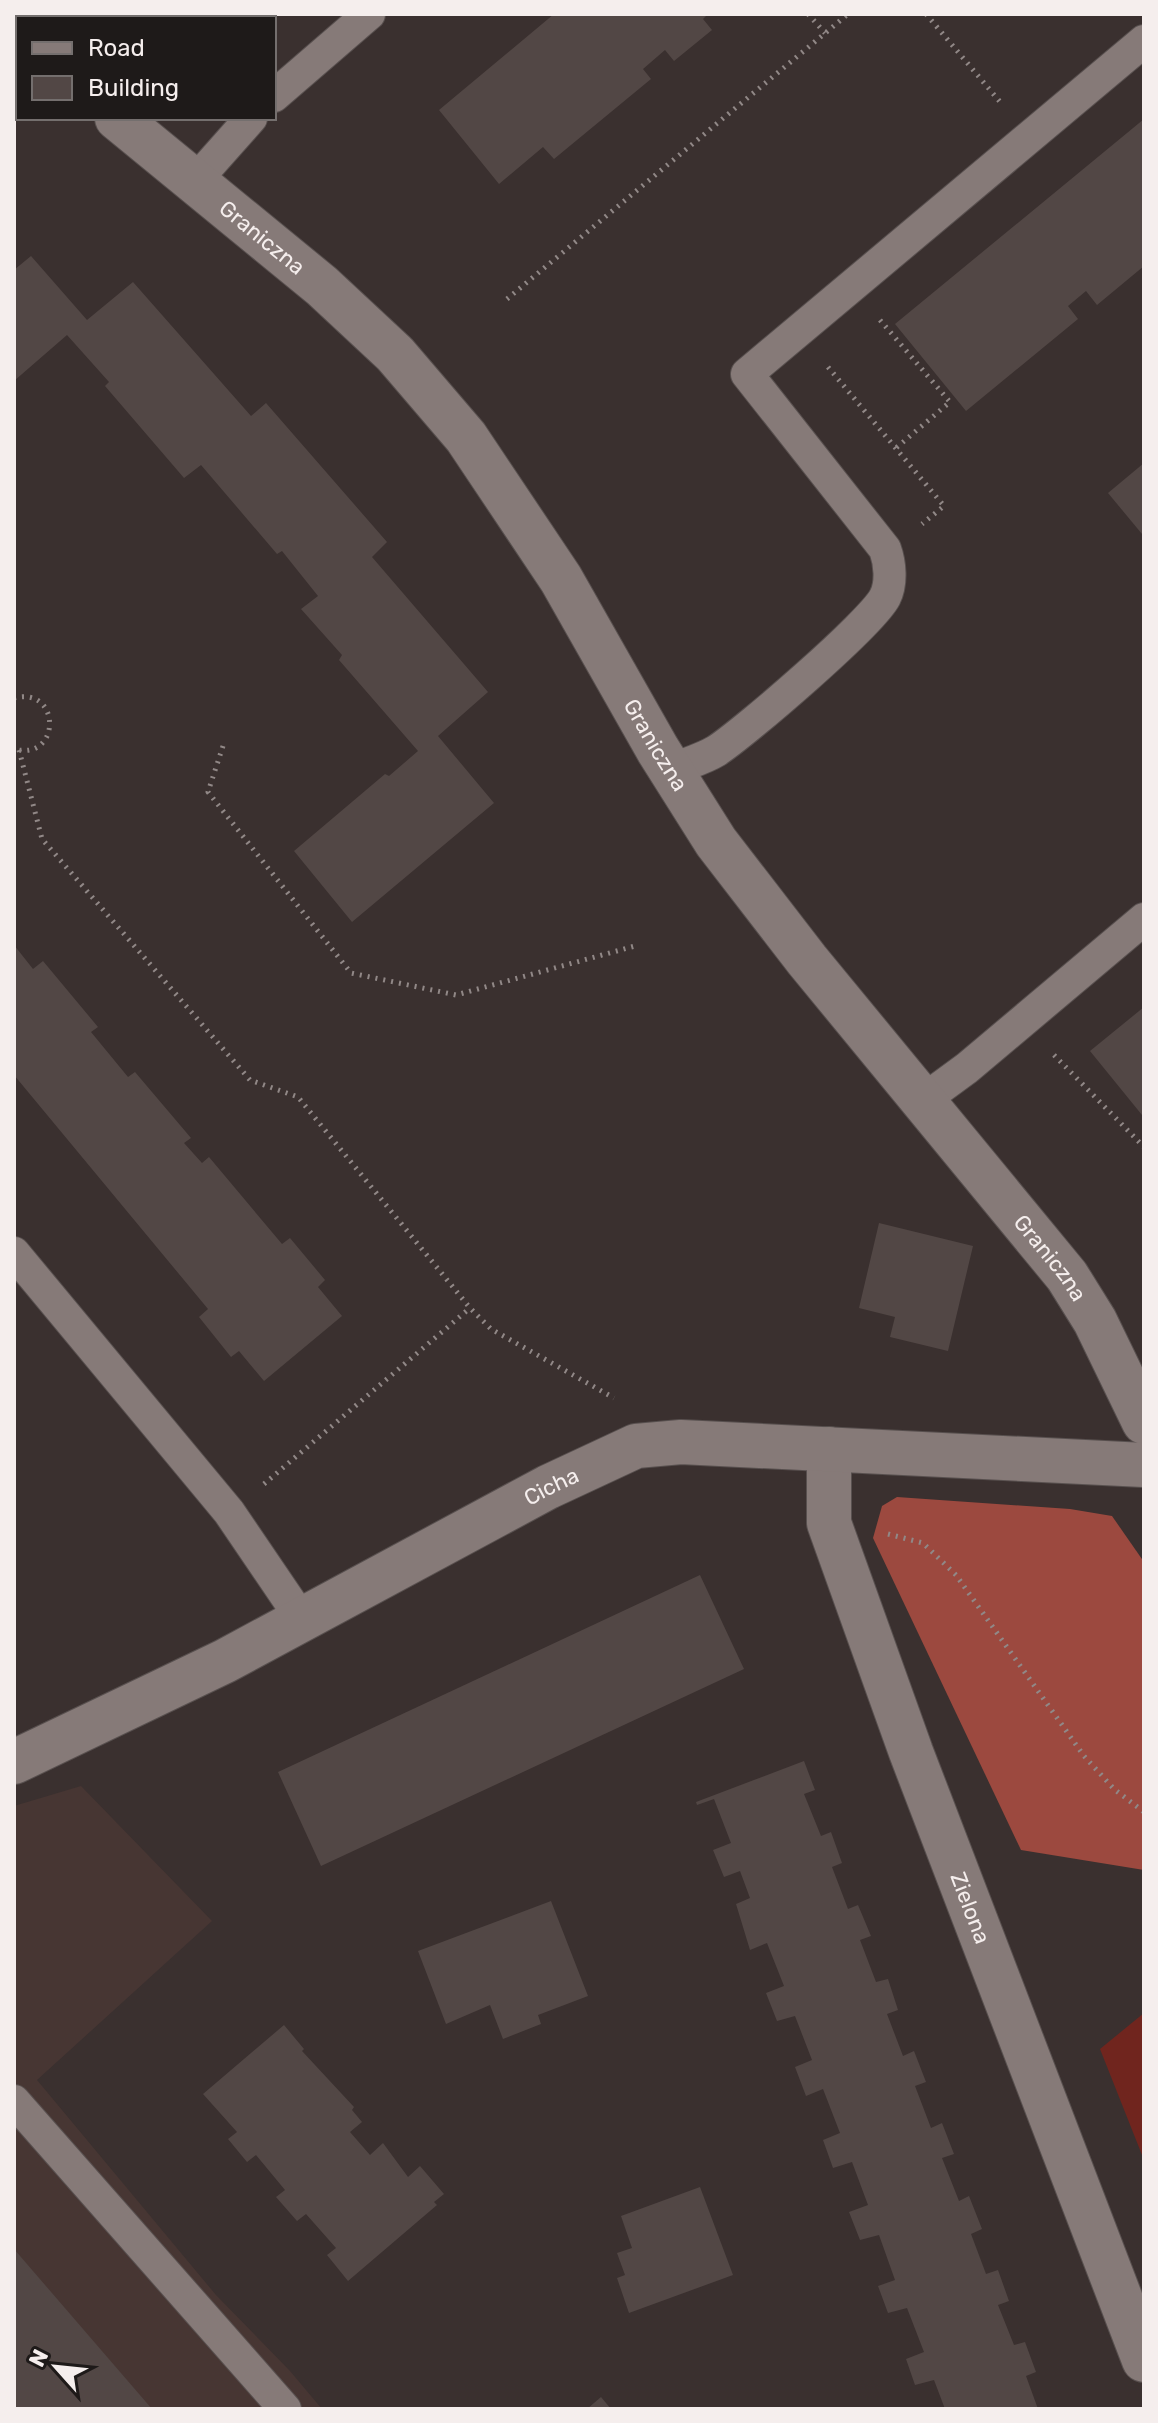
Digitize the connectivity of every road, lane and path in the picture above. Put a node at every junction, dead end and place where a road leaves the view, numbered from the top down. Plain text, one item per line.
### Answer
1 (369, 14) edge
2 (808, 14) edge
3 (848, 14) edge
4 (926, 14) edge
5 (825, 33) junction
6 (1144, 41) edge
7 (276, 94) edge
8 (120, 120) edge
9 (249, 120) edge
10 (1030, 137) junction
11 (196, 180) junction
12 (507, 299) dead end
13 (879, 319) dead end
14 (825, 364) dead end
15 (896, 448) junction
16 (887, 552) junction
17 (14, 698) edge
18 (223, 746) dead end
19 (16, 749) edge
20 (671, 770) junction
21 (1144, 919) edge
22 (635, 946) dead end
23 (1045, 1045) dead end
24 (922, 1101) junction
25 (1144, 1147) edge
26 (14, 1253) edge
27 (470, 1308) junction
28 (619, 1400) dead end
29 (1144, 1422) edge
30 (829, 1449) junction
31 (1144, 1465) edge
32 (229, 1512) junction
33 (879, 1531) dead end
34 (301, 1618) junction
35 (14, 1762) edge
36 (1144, 1812) edge
37 (14, 2101) edge
38 (1144, 2360) edge
39 (285, 2409) edge

1 - 7 lane
2 - 5 path
3 - 5 path
4 - 10 path
5 - 12 path
6 - 10 lane
8 - 11 street, Graniczna
9 - 11 lane
10 - 16 lane
11 - 20 street, Graniczna
13 - 15 path
14 - 15 path
15 - 16 path
16 - 20 lane
17 - 19 path
18 - 22 path
19 - 27 path
20 - 24 street, Graniczna
21 - 24 lane
23 - 25 path
24 - 29 street, Graniczna
26 - 32 lane
27 - 28 path
27 - 32 path
30 - 31 street, Cicha
30 - 34 street, Cicha
30 - 38 street, Zielona
32 - 34 lane
33 - 36 path
34 - 35 street, Cicha
37 - 39 lane

